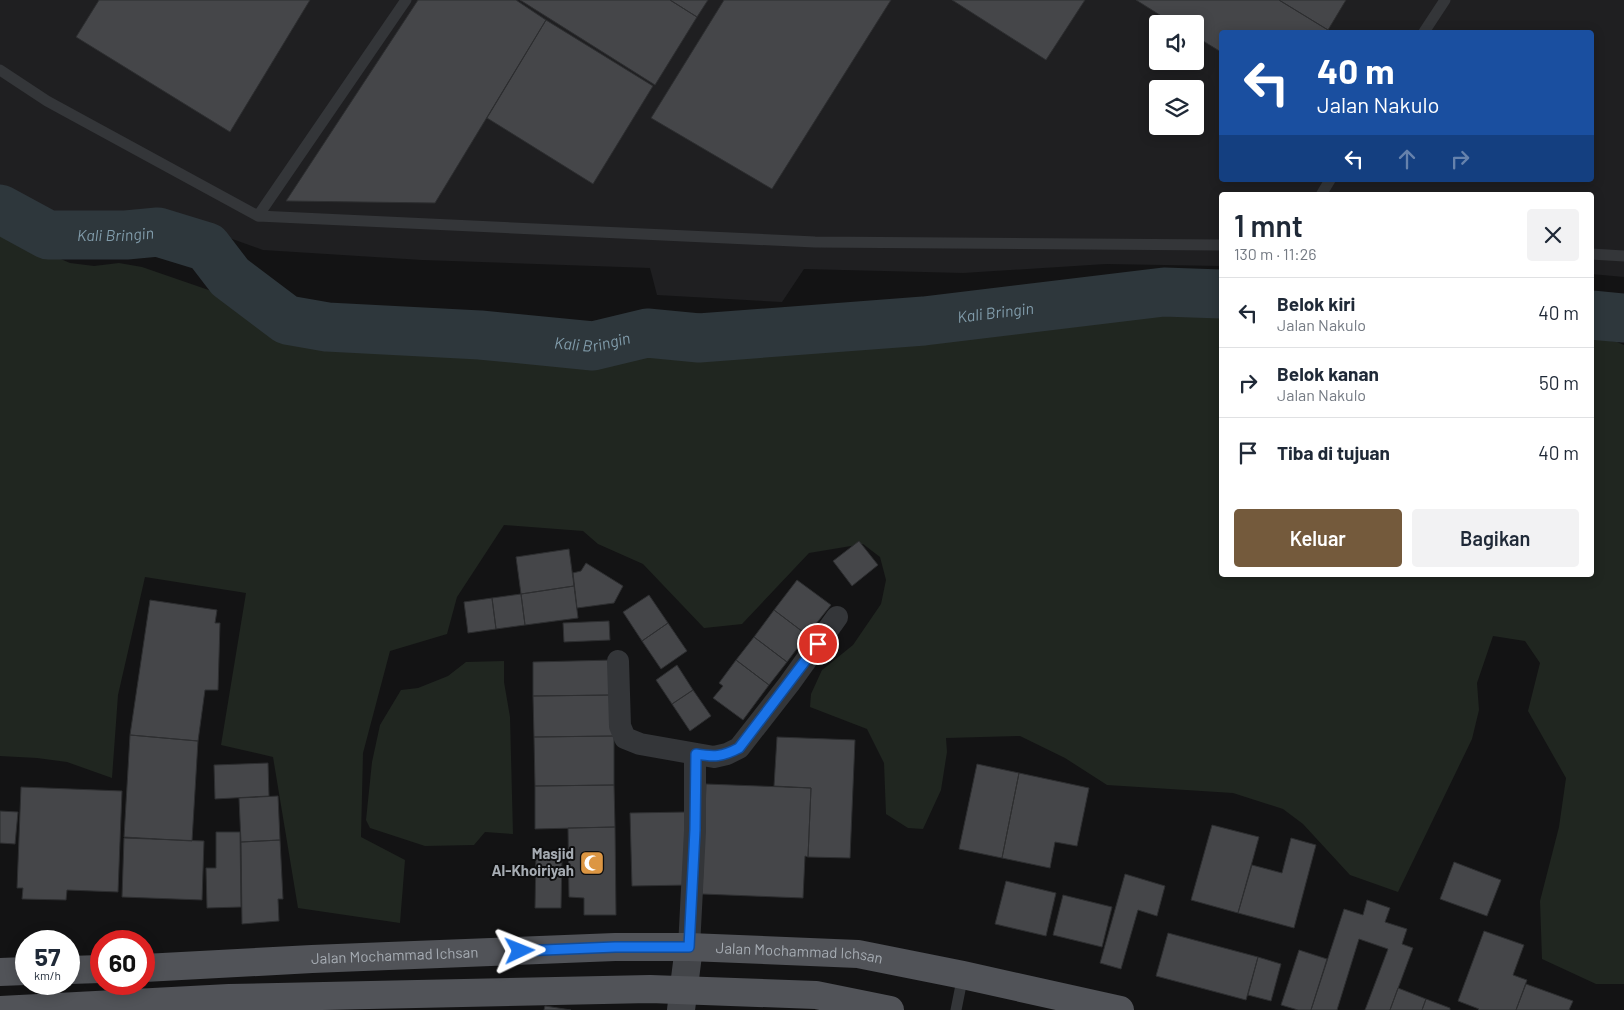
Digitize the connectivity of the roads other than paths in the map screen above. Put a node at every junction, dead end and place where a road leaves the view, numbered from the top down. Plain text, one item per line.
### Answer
1 (406, 0) edge
2 (1444, 0) edge
3 (1425, 30) edge
4 (0, 70) edge
5 (258, 216) junction
6 (1219, 246) edge
7 (1594, 254) edge
8 (1624, 256) edge
9 (837, 617) dead end
10 (618, 661) dead end
11 (696, 754) junction
12 (689, 947) junction
13 (155, 967) edge
14 (15, 971) edge
15 (0, 972) edge
16 (963, 975) junction
17 (682, 1000) edge
18 (0, 1010) edge
19 (890, 1010) edge
20 (956, 1010) edge
21 (1120, 1010) edge

1 - 5 lane
2 - 3 lane
4 - 5 lane
5 - 6 lane
7 - 8 lane
9 - 11 street
10 - 11 street
11 - 12 street
12 - 13 main road, Jalan Mochammad Ichsan
12 - 16 main road, Jalan Mochammad Ichsan
12 - 17 street
14 - 15 main road
16 - 20 lane
16 - 21 main road, Jalan Mochammad Ichsan
17 - 18 main road
17 - 19 main road

